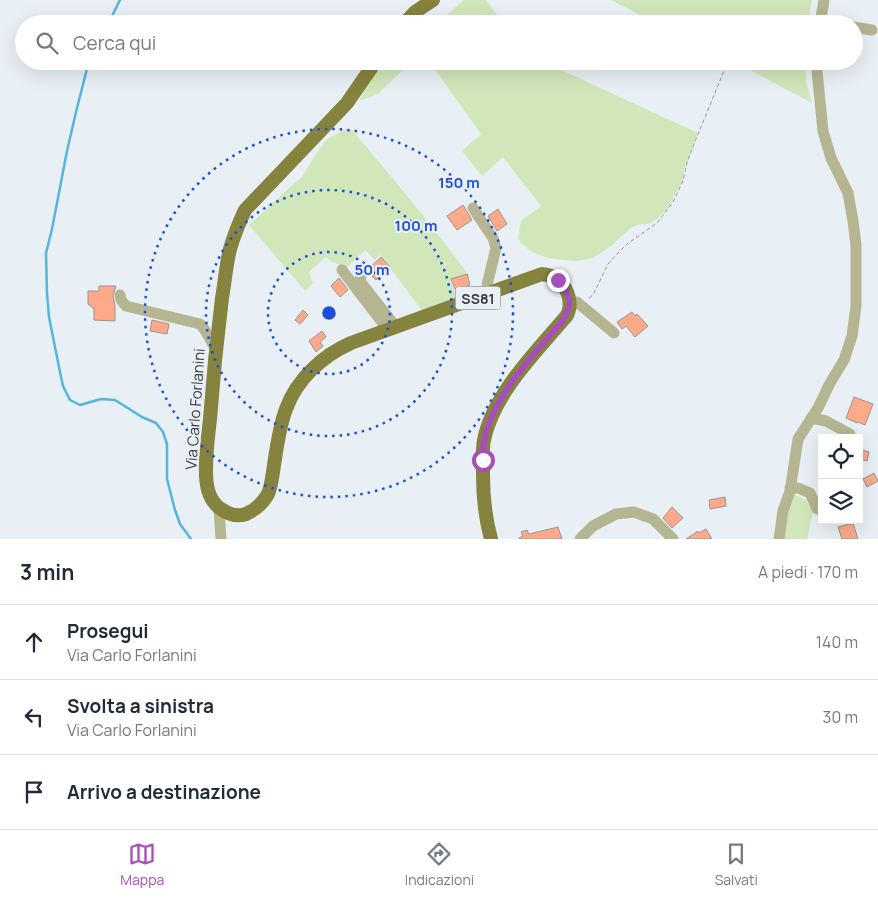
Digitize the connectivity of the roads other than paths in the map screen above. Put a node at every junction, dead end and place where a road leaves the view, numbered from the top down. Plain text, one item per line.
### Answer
1 (433, 0) edge
2 (824, 0) edge
3 (412, 15) edge
4 (821, 15) edge
5 (863, 28) edge
6 (872, 30) dead end
7 (370, 70) edge
8 (817, 70) edge
9 (473, 208) dead end
10 (342, 270) dead end
11 (362, 274) dead end
12 (489, 294) junction
13 (120, 295) dead end
14 (576, 304) junction
15 (392, 328) junction
16 (614, 333) dead end
17 (215, 348) junction
18 (811, 418) junction
19 (850, 434) dead end
20 (790, 488) junction
21 (219, 508) junction
22 (817, 509) dead end
23 (221, 539) edge
24 (491, 539) edge
25 (580, 539) edge
26 (673, 539) edge
27 (779, 539) edge

1 - 3 main road
2 - 4 street
5 - 6 street
7 - 17 main road, Via Carlo Forlanini
8 - 18 street
9 - 12 street
10 - 15 street
11 - 15 street
12 - 14 main road, SS81
12 - 15 main road, SS81
13 - 17 street
14 - 16 street
14 - 24 main road
15 - 21 main road, SS81
17 - 21 main road, Via Carlo Forlanini
18 - 19 street
18 - 20 street
20 - 22 street
20 - 27 street
21 - 23 street
25 - 26 street

